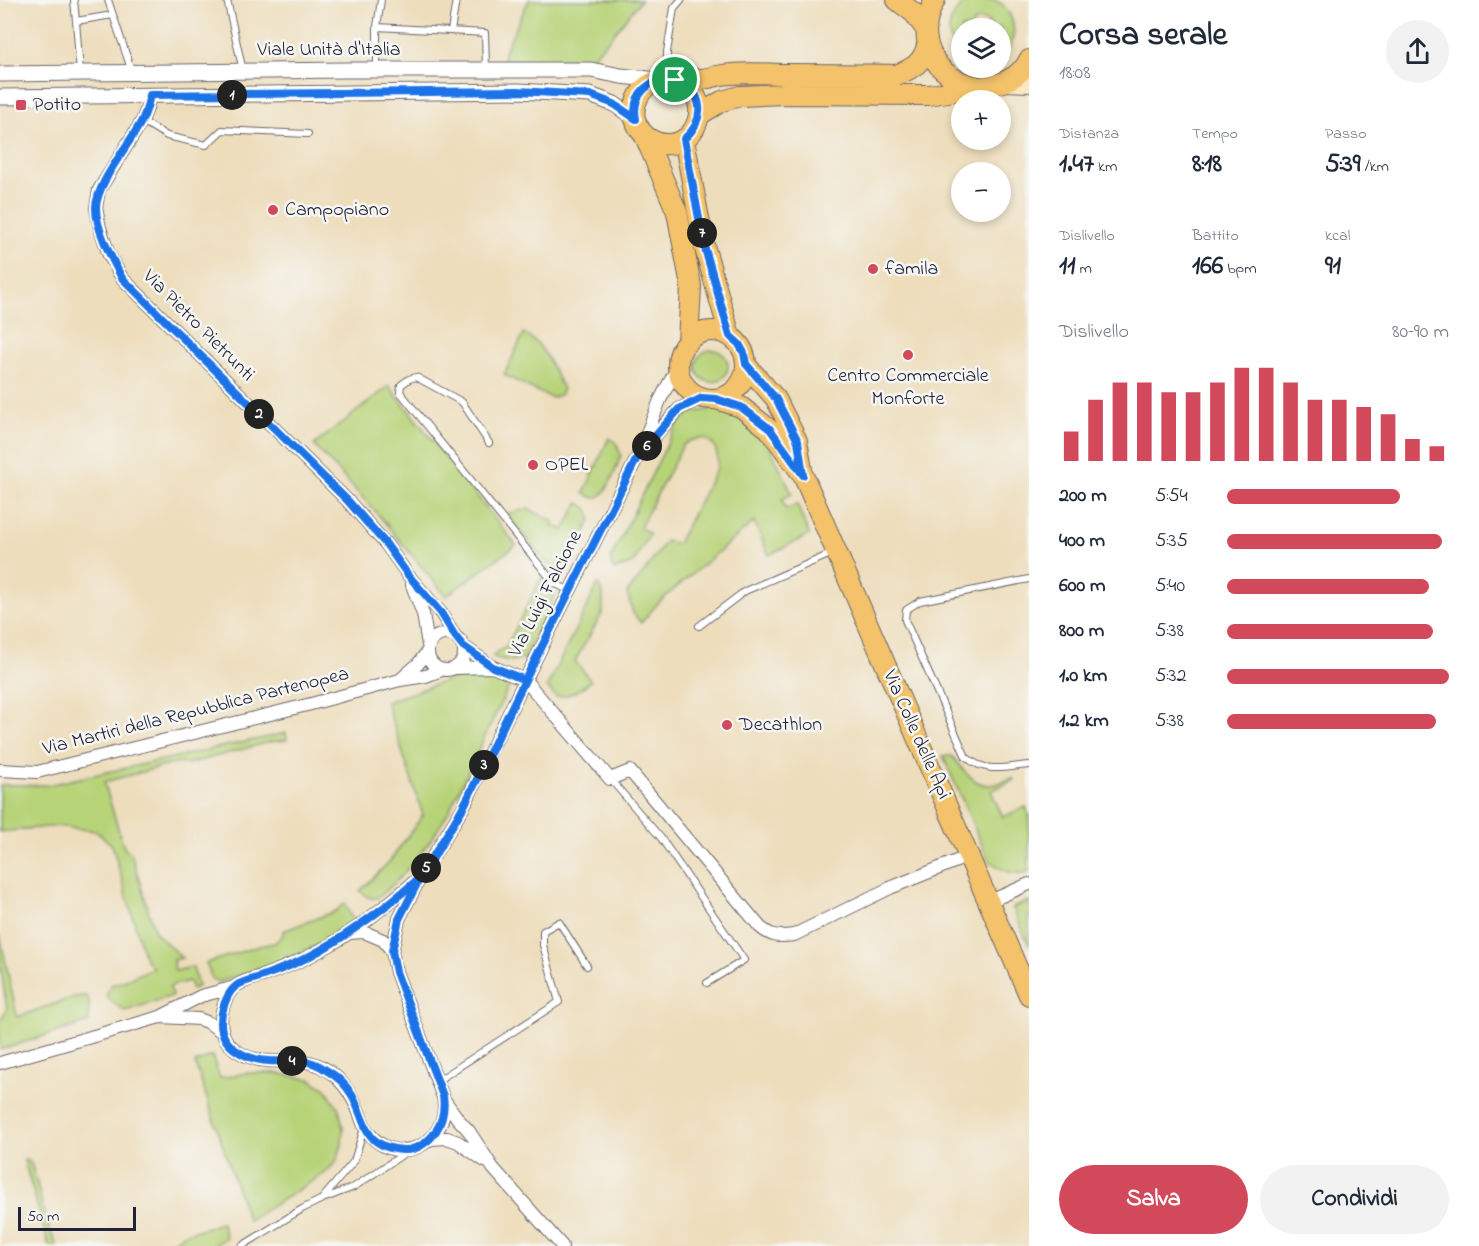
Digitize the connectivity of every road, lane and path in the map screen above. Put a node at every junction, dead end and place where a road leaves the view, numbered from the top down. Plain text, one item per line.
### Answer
1 (74, 0) edge
2 (108, 0) edge
3 (227, 0) edge
4 (381, 0) edge
5 (456, 0) edge
6 (681, 0) edge
7 (897, 0) edge
8 (935, 0) edge
9 (113, 15) junction
10 (76, 21) junction
11 (377, 27) junction
12 (452, 31) junction
13 (926, 37) junction
14 (1029, 60) edge
15 (486, 70) junction
16 (244, 71) junction
17 (377, 71) junction
18 (81, 72) junction
19 (132, 72) junction
20 (0, 74) edge
21 (666, 80) junction
22 (1004, 82) junction
23 (1029, 82) edge
24 (982, 87) junction
25 (150, 95) junction
26 (0, 97) edge
27 (699, 115) junction
28 (142, 121) junction
29 (640, 127) junction
30 (308, 134) dead end
31 (684, 139) junction
32 (730, 336) junction
33 (688, 342) junction
34 (746, 364) junction
35 (678, 366) junction
36 (709, 398) junction
37 (489, 443) dead end
38 (638, 456) junction
39 (803, 475) junction
40 (836, 552) junction
41 (408, 575) junction
42 (1029, 579) edge
43 (570, 591) junction
44 (699, 626) dead end
45 (459, 641) junction
46 (428, 648) junction
47 (493, 667) junction
48 (448, 669) junction
49 (400, 680) junction
50 (525, 680) junction
51 (1029, 765) edge
52 (0, 770) edge
53 (610, 779) junction
54 (969, 856) junction
55 (421, 876) junction
56 (1029, 884) edge
57 (988, 902) junction
58 (350, 933) junction
59 (392, 951) junction
60 (587, 966) dead end
61 (707, 983) dead end
62 (235, 987) junction
63 (1029, 995) edge
64 (160, 1017) junction
65 (222, 1032) junction
66 (0, 1063) edge
67 (436, 1082) junction
68 (443, 1096) junction
69 (364, 1127) junction
70 (431, 1139) junction
71 (408, 1151) junction
72 (493, 1168) junction
73 (320, 1200) junction
74 (242, 1246) edge
75 (562, 1246) edge

1 - 10 lane
2 - 9 lane
3 - 16 lane
4 - 11 lane
5 - 12 lane
6 - 21 lane
7 - 13 main road
8 - 13 main road
9 - 10 lane
9 - 19 lane
10 - 18 lane
11 - 12 lane
11 - 17 lane
12 - 15 lane
13 - 21 main road
13 - 24 main road
14 - 22 main road
15 - 17 street, Viale Unità d'Italia
15 - 21 street, Viale Unità d'Italia
16 - 17 street, Viale Unità d'Italia
16 - 19 street, Viale Unità d'Italia
18 - 19 street, Viale Unità d'Italia
18 - 20 street, Viale Unità d'Italia
21 - 27 main road
21 - 29 main road
22 - 23 main road
22 - 24 main road
24 - 27 main road
25 - 26 street
25 - 28 street, Via Pietro Pietrunti
25 - 29 street
27 - 31 main road
28 - 30 lane
28 - 41 street, Via Pietro Pietrunti
29 - 31 main road
29 - 33 main road
31 - 32 main road
32 - 33 main road
32 - 34 main road
33 - 35 main road
34 - 36 main road
34 - 39 main road, Via Colle delle Api
35 - 36 main road
35 - 38 street, Via Luigi Falcione
36 - 38 street, Via Luigi Falcione
36 - 39 main road, Via Colle delle Api
37 - 43 lane
38 - 43 street, Via Luigi Falcione
39 - 40 main road, Via Colle delle Api
40 - 44 lane
40 - 54 main road, Via Colle delle Api
41 - 45 street, Via Pietro Pietrunti
41 - 46 street, Via Pietro Pietrunti
42 - 51 lane
43 - 50 street, Via Luigi Falcione
45 - 46 street
45 - 47 street, Via Pietro Pietrunti
45 - 48 street
46 - 48 street
46 - 49 street, Via Martiri della Repubblica Partenopea
47 - 48 street, Via Pietro Pietrunti
47 - 50 street, Via Pietro Pietrunti
48 - 49 street, Via Martiri della Repubblica Partenopea
49 - 52 street, Via Martiri della Repubblica Partenopea
50 - 53 street
50 - 55 street, Via Luigi Falcione
53 - 54 street
53 - 61 lane
54 - 57 main road, Via Colle delle Api
55 - 58 street, Via Luigi Falcione
55 - 59 street, Via Luigi Falcione
56 - 57 street
57 - 63 main road, Via Colle delle Api
58 - 59 street
58 - 62 street, Via Luigi Falcione
59 - 67 street
60 - 67 lane
62 - 64 street, Via Luigi Falcione
62 - 65 street
64 - 65 street
64 - 66 street
65 - 69 street
67 - 68 street
68 - 70 street
68 - 72 street
69 - 71 street
69 - 73 lane
70 - 71 street
70 - 72 street
71 - 73 lane
72 - 75 street
73 - 74 lane

